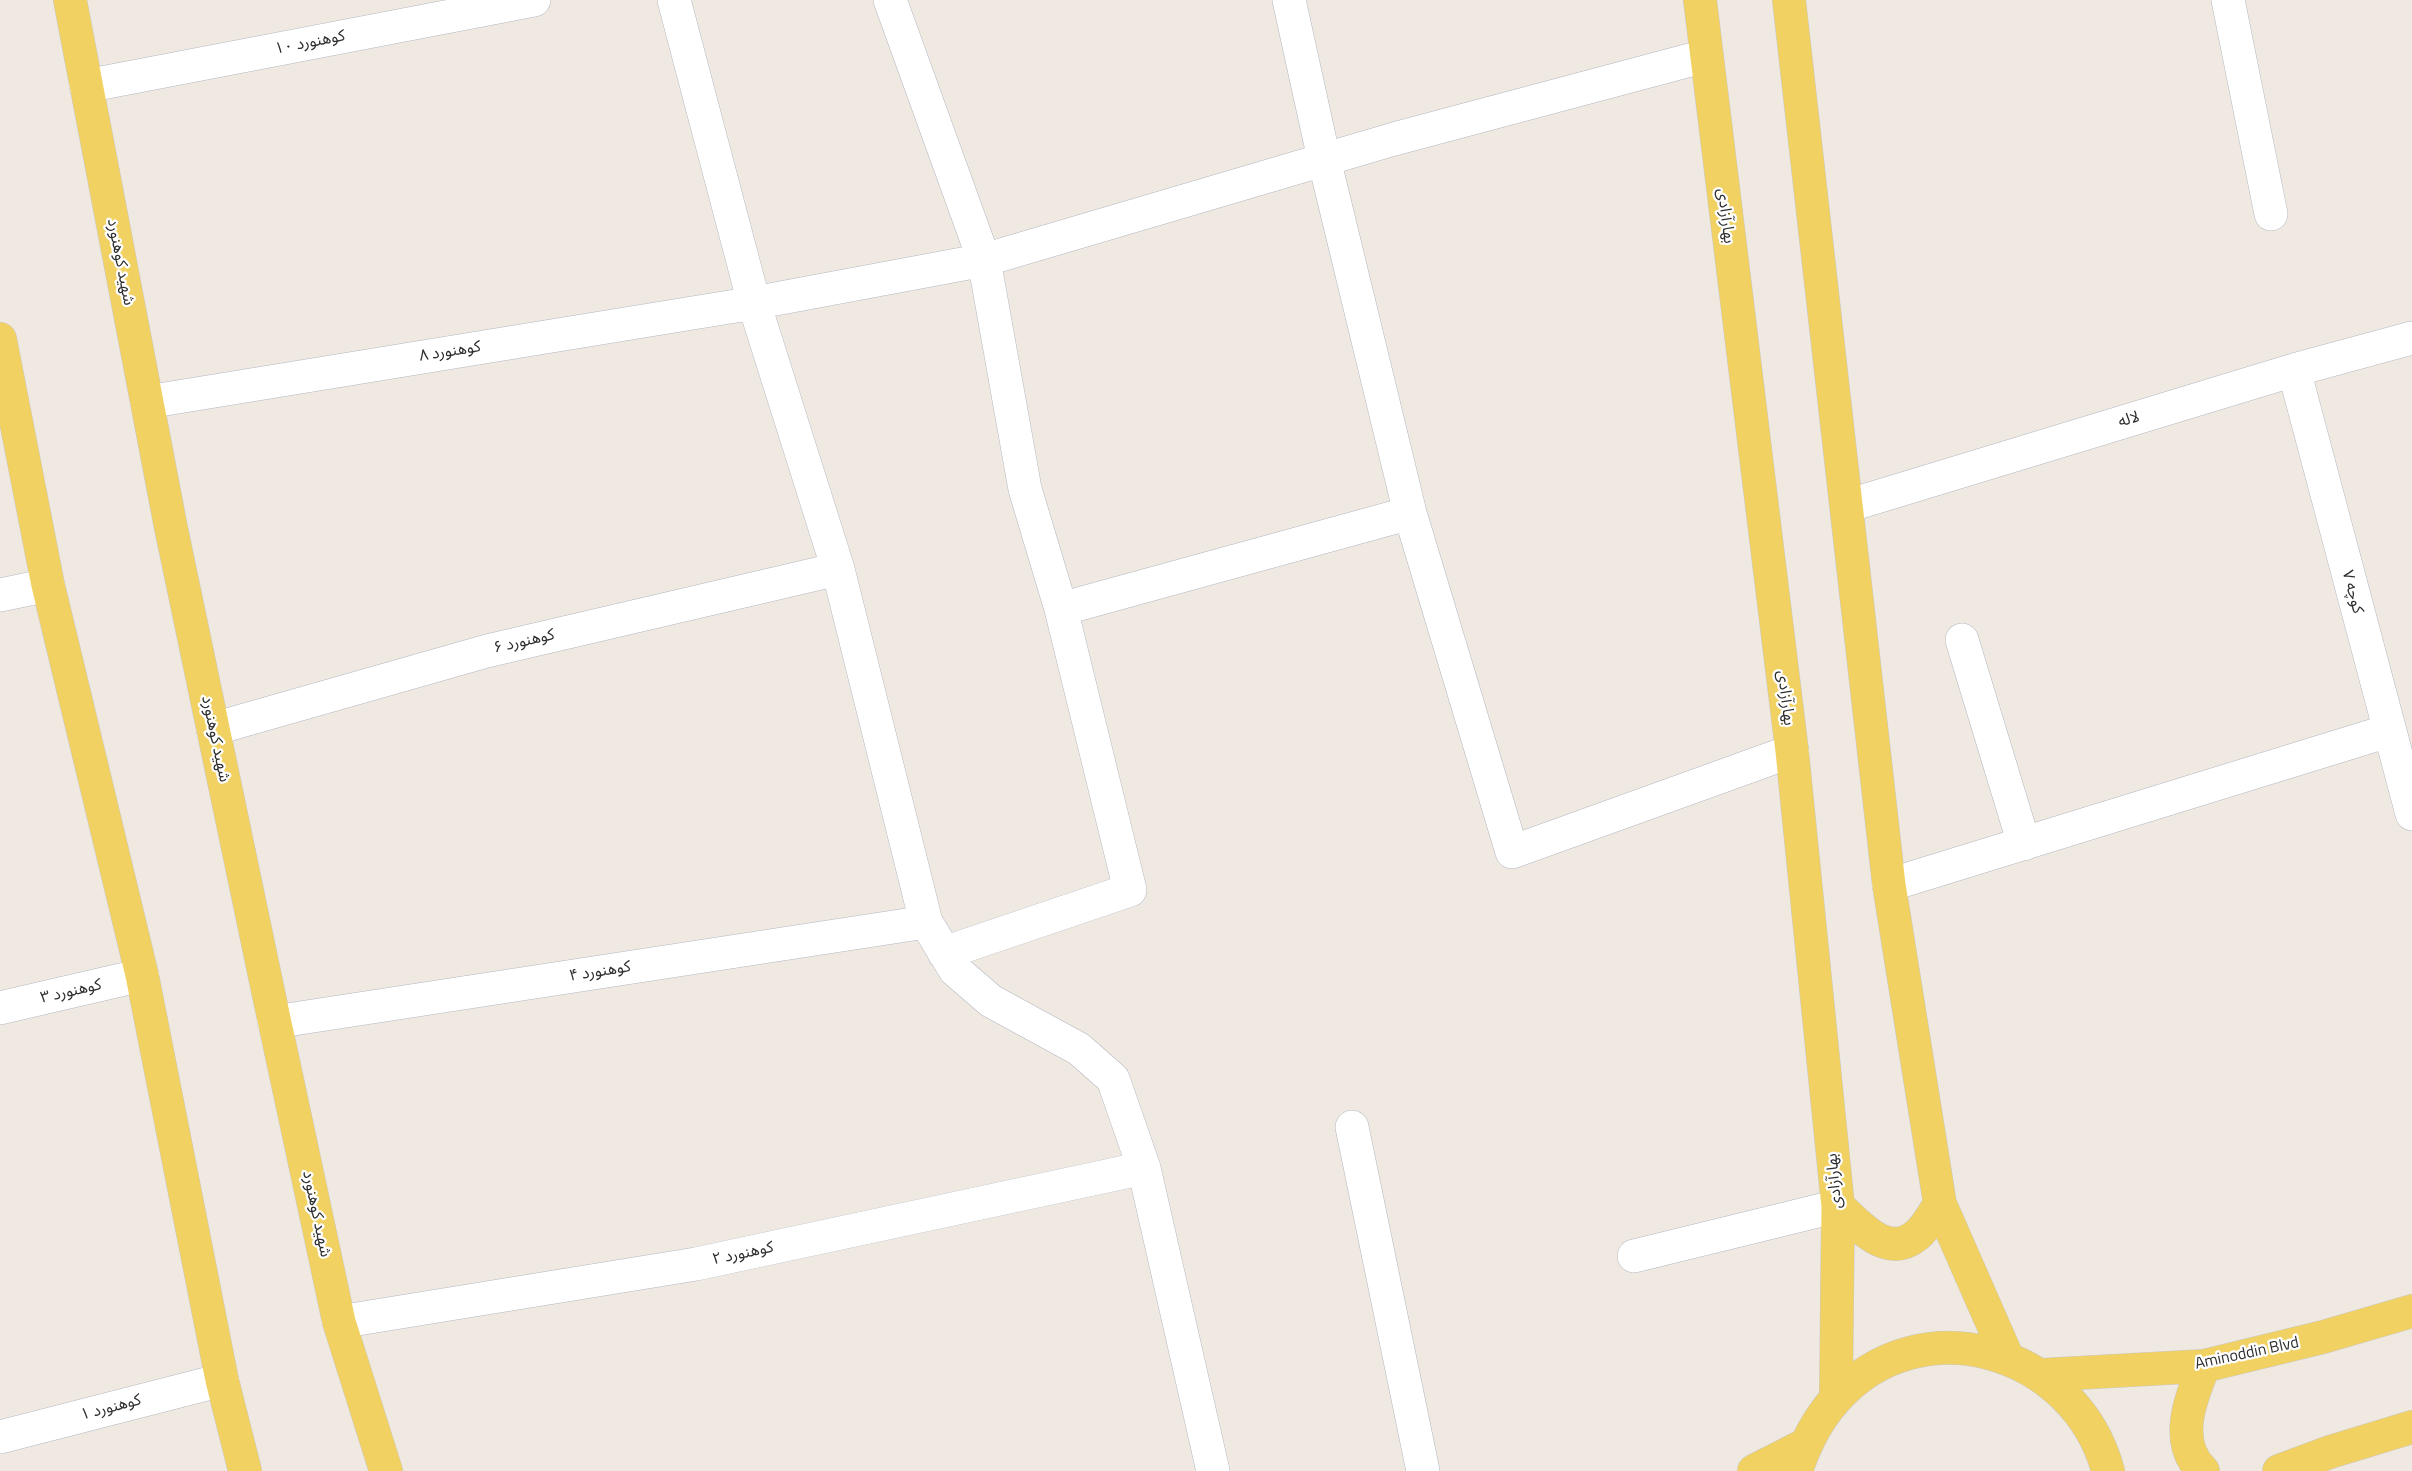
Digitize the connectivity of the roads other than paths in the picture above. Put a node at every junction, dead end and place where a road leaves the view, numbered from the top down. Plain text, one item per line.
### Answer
1 (70, 0) edge
2 (534, 0) edge
3 (674, 0) edge
4 (890, 0) edge
5 (1289, 0) edge
6 (1700, 0) edge
7 (1789, 0) edge
8 (2228, 0) edge
9 (1705, 56) junction
10 (86, 86) junction
11 (1324, 159) junction
12 (2271, 214) dead end
13 (984, 260) junction
14 (754, 303) junction
15 (2412, 338) edge
16 (0, 339) edge
17 (2294, 370) junction
18 (147, 402) junction
19 (1847, 506) junction
20 (1410, 513) junction
21 (838, 569) junction
22 (48, 585) junction
23 (0, 595) edge
24 (1061, 609) junction
25 (1962, 640) dead end
26 (213, 729) junction
27 (2388, 731) junction
28 (1792, 751) junction
29 (2412, 814) edge
30 (2024, 844) junction
31 (1889, 885) junction
32 (926, 922) junction
33 (944, 953) junction
34 (142, 975) junction
35 (0, 1008) edge
36 (274, 1022) junction
37 (1352, 1127) dead end
38 (1144, 1168) junction
39 (1940, 1204) junction
40 (1838, 1206) junction
41 (1634, 1256) dead end
42 (2412, 1311) edge
43 (339, 1322) junction
44 (2008, 1359) junction
45 (2204, 1366) junction
46 (2042, 1375) junction
47 (222, 1380) junction
48 (1836, 1398) junction
49 (2412, 1427) edge
50 (0, 1437) edge
51 (1800, 1458) edge
52 (245, 1471) edge
53 (386, 1471) edge
54 (1213, 1471) edge
55 (1423, 1471) edge
56 (1754, 1471) edge
57 (2108, 1471) edge
58 (2203, 1471) edge
59 (2279, 1471) edge

1 - 10 main road, شهید کوهنورد
2 - 10 street, کوهنورد ۱۰
3 - 14 street
4 - 13 street
5 - 11 street
6 - 9 main road, بهارآزادی
7 - 19 main road
8 - 12 street
9 - 11 street, کوهنورد ۸
9 - 28 main road, بهارآزادی
10 - 18 main road, شهید کوهنورد
11 - 13 street, کوهنورد ۸
11 - 20 street
13 - 14 street, کوهنورد ۸
13 - 24 street
14 - 18 street, کوهنورد ۸
14 - 21 street
15 - 17 street, لاله
16 - 22 main road
17 - 19 street, لاله
17 - 27 street, کوچه ۷
18 - 26 main road, شهید کوهنورد
19 - 31 main road
20 - 24 street
20 - 28 street
21 - 26 street, کوهنورد ۶
21 - 32 street
22 - 23 street
22 - 34 main road
24 - 33 street
25 - 30 street
26 - 36 main road, شهید کوهنورد
27 - 29 street, کوچه ۷
27 - 30 street
28 - 40 main road, بهارآزادی
30 - 31 street
31 - 39 main road
32 - 33 street
32 - 36 street, کوهنورد ۴
33 - 38 street
34 - 35 street, کوهنورد ۳
34 - 47 main road
36 - 43 main road, شهید کوهنورد
37 - 55 street
38 - 43 street, کوهنورد ۲
38 - 54 street
39 - 40 main road
39 - 44 main road
40 - 41 street
40 - 48 main road, بهارآزادی
42 - 45 main road, Aminoddin Blvd
43 - 53 main road, شهید کوهنورد
44 - 46 main road
44 - 48 main road
45 - 46 main road, Aminoddin Blvd
45 - 58 main road
46 - 57 main road
47 - 50 street, کوهنورد ۱
47 - 52 main road
48 - 51 main road
49 - 59 main road
51 - 56 main road

